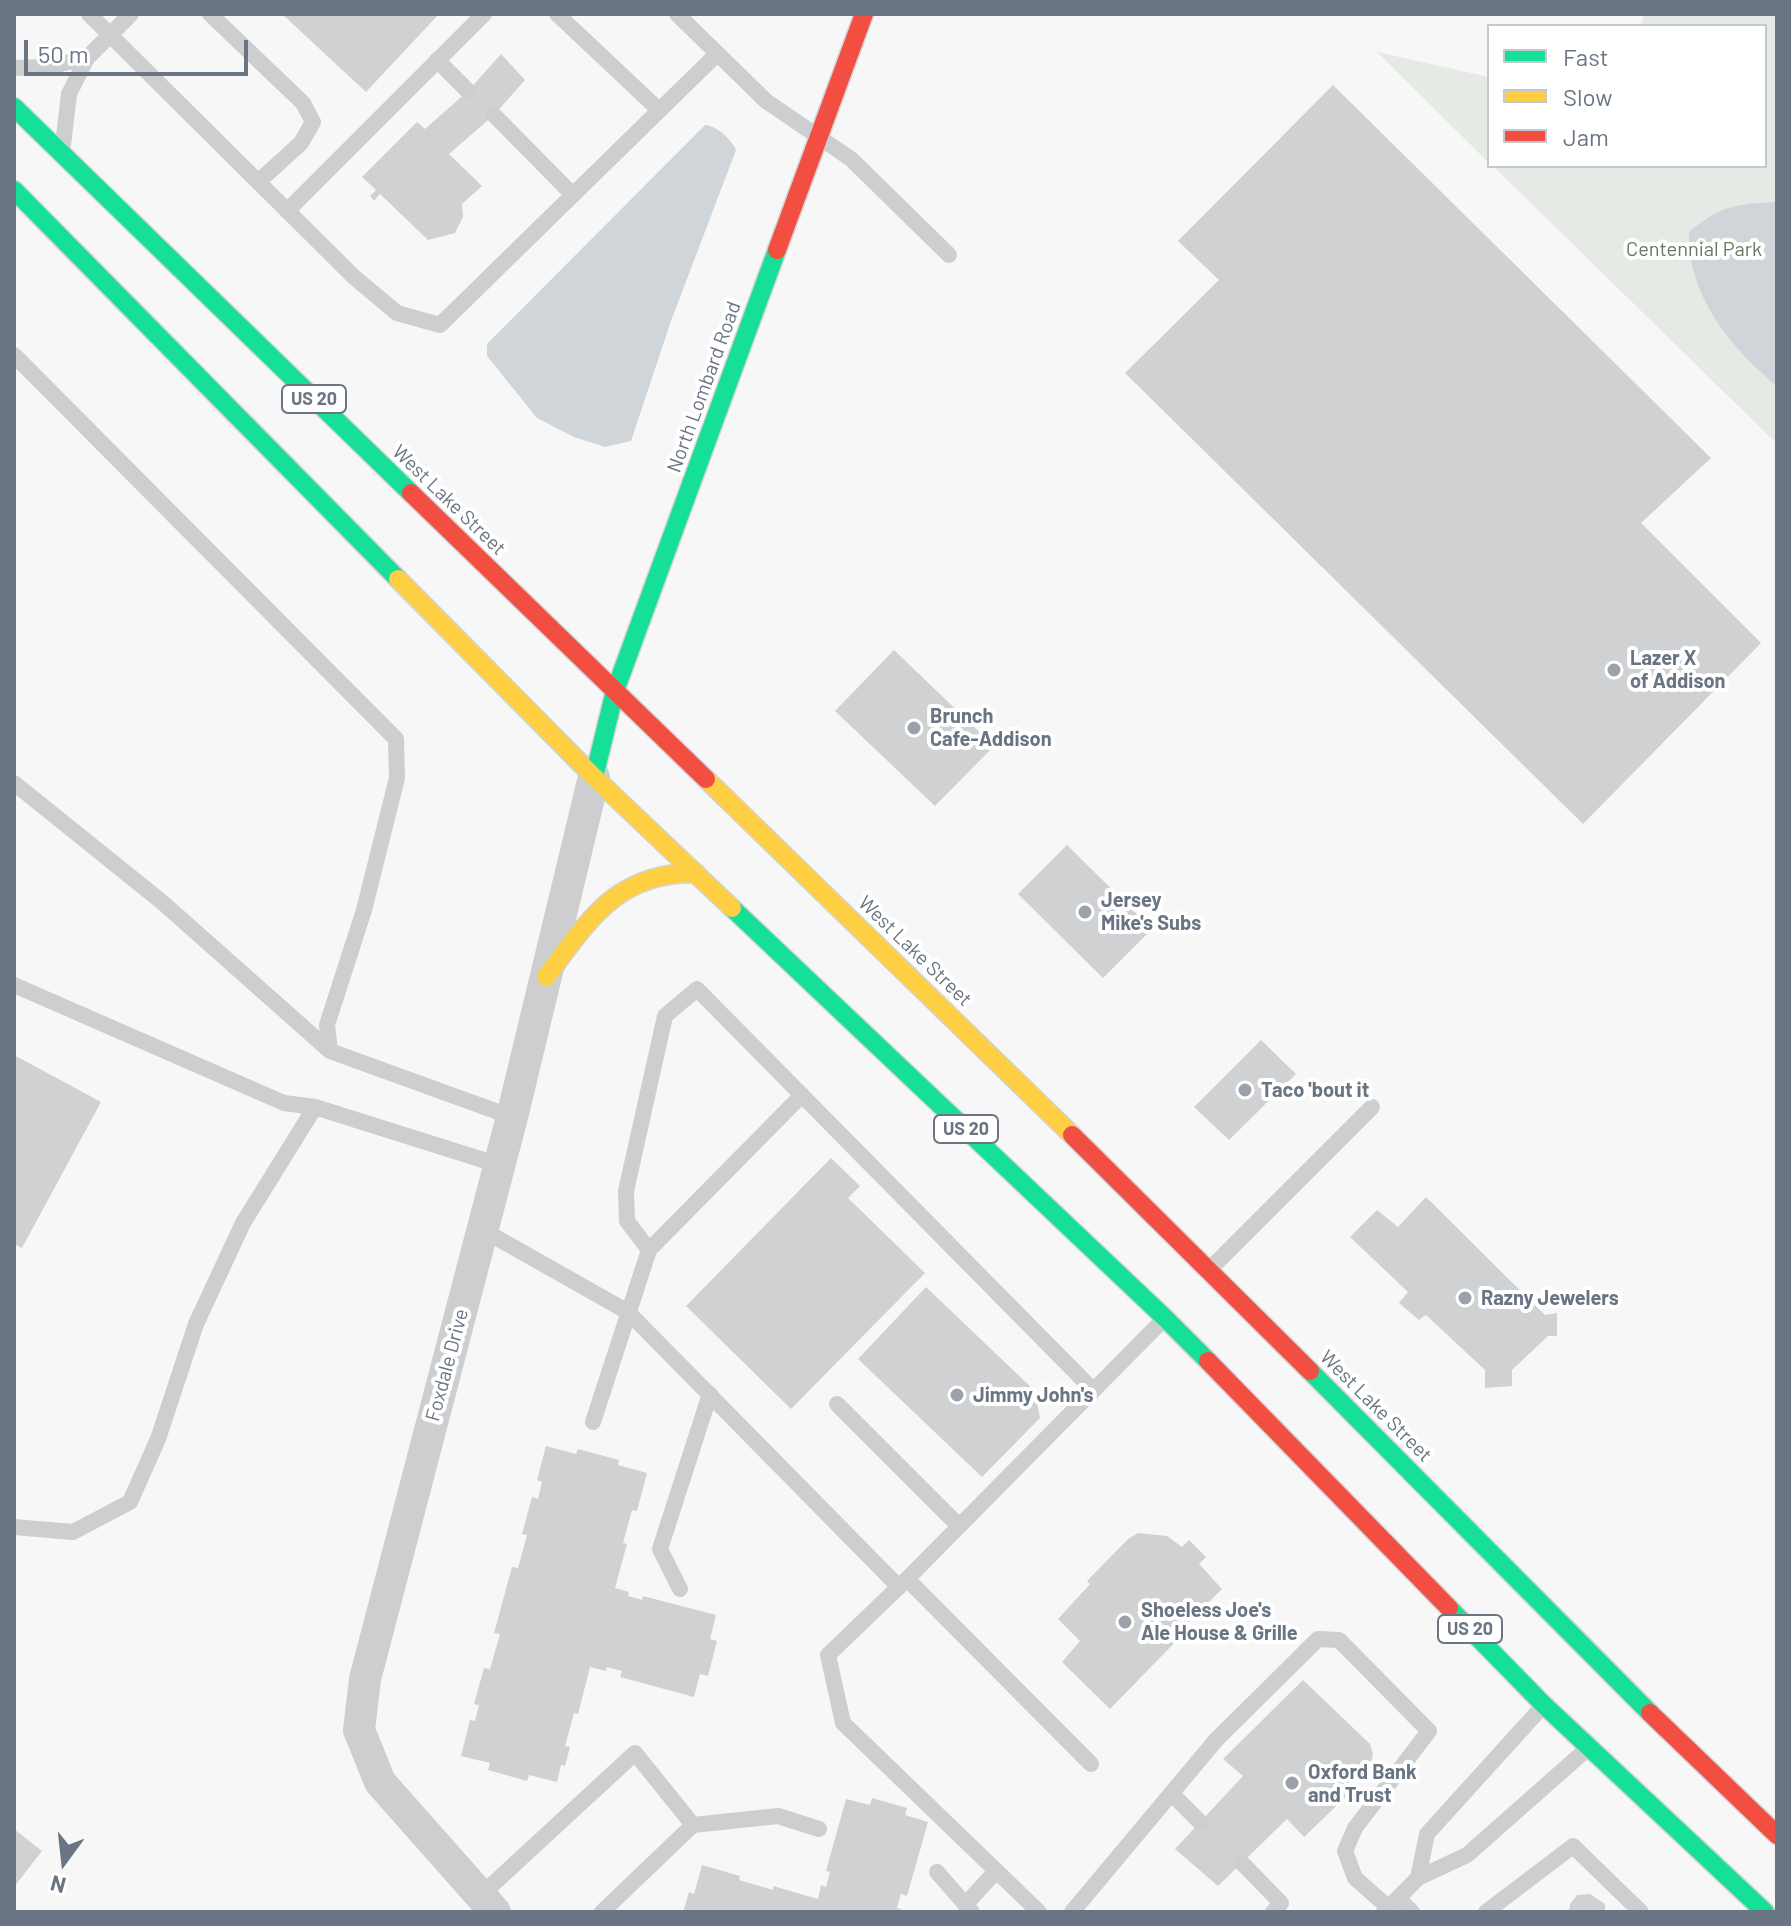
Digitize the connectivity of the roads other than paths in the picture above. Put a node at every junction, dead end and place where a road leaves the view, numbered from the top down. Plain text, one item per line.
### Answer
1 (89, 14) edge
2 (131, 14) edge
3 (210, 14) edge
4 (557, 14) edge
5 (864, 14) edge
6 (686, 17) edge
7 (478, 20) edge
8 (110, 35) junction
9 (717, 54) junction
10 (87, 58) junction
11 (437, 60) junction
12 (14, 68) edge
13 (468, 91) dead end
14 (14, 107) edge
15 (659, 110) junction
16 (494, 115) dead end
17 (819, 140) junction
18 (62, 154) junction
19 (258, 182) junction
20 (14, 190) edge
21 (573, 195) junction
22 (287, 211) junction
23 (949, 255) dead end
24 (14, 355) edge
25 (615, 691) junction
26 (594, 777) junction
27 (14, 783) edge
28 (696, 873) junction
29 (546, 977) junction
30 (14, 985) edge
31 (330, 1051) junction
32 (802, 1095) junction
33 (315, 1107) junction
34 (1372, 1107) dead end
35 (512, 1117) junction
36 (499, 1165) junction
37 (483, 1230) junction
38 (649, 1250) junction
39 (1210, 1269) junction
40 (628, 1312) junction
41 (1165, 1318) junction
42 (1093, 1390) junction
43 (710, 1394) junction
44 (837, 1404) dead end
45 (593, 1422) dead end
46 (959, 1526) junction
47 (14, 1527) edge
48 (903, 1583) junction
49 (680, 1589) dead end
50 (1544, 1705) junction
51 (1590, 1746) junction
52 (1091, 1764) dead end
53 (1173, 1795) junction
54 (1200, 1822) dead end
55 (693, 1825) junction
56 (819, 1829) dead end
57 (1777, 1835) edge
58 (1242, 1863) dead end
59 (996, 1871) junction
60 (937, 1872) dead end
61 (1418, 1878) junction
62 (488, 1904) edge
63 (1390, 1906) edge
64 (968, 1909) edge
65 (602, 1912) edge
66 (1039, 1912) edge
67 (1072, 1912) edge
68 (1273, 1912) edge
69 (1412, 1912) edge
70 (1486, 1912) edge
71 (1641, 1912) edge
72 (1765, 1912) edge

1 - 8 lane
2 - 8 lane
3 - 19 lane
4 - 15 lane
5 - 17 main road, North Lombard Road
6 - 9 lane
7 - 11 lane
8 - 10 lane
8 - 19 lane
9 - 15 lane
9 - 17 lane
10 - 12 lane
10 - 18 lane
11 - 13 lane
11 - 22 lane
14 - 18 main road, West Lake Street / US 20
15 - 21 lane
16 - 21 lane
17 - 23 lane
17 - 25 main road, North Lombard Road
18 - 25 main road, West Lake Street / US 20
19 - 22 lane
20 - 26 main road, US 20
21 - 22 lane
24 - 31 lane
25 - 26 main road, North Lombard Road
25 - 39 main road, West Lake Street / US 20
26 - 28 main road, US 20
26 - 29 street, Foxdale Drive
27 - 31 lane
28 - 29 main road
28 - 41 main road, US 20
29 - 35 street, Foxdale Drive
30 - 33 lane
31 - 35 lane
32 - 38 lane
32 - 38 lane
32 - 42 lane
33 - 36 lane
33 - 47 lane
34 - 39 lane
35 - 36 street, Foxdale Drive
36 - 37 street, Foxdale Drive
37 - 40 lane
37 - 62 street, Foxdale Drive
38 - 40 lane
39 - 57 main road, West Lake Street / US 20
40 - 43 lane
40 - 45 lane
41 - 42 lane
41 - 50 main road, US 20
42 - 46 lane
43 - 48 lane
43 - 49 lane
44 - 46 lane
46 - 48 lane
48 - 52 lane
48 - 59 lane
50 - 51 main road, US 20
50 - 61 lane
51 - 61 lane
51 - 72 main road, US 20
53 - 54 lane
53 - 63 lane
53 - 67 lane
55 - 56 lane
55 - 62 lane
55 - 65 lane
58 - 68 lane
59 - 64 lane
59 - 66 lane
60 - 64 lane
61 - 63 lane
63 - 69 lane
70 - 71 lane

